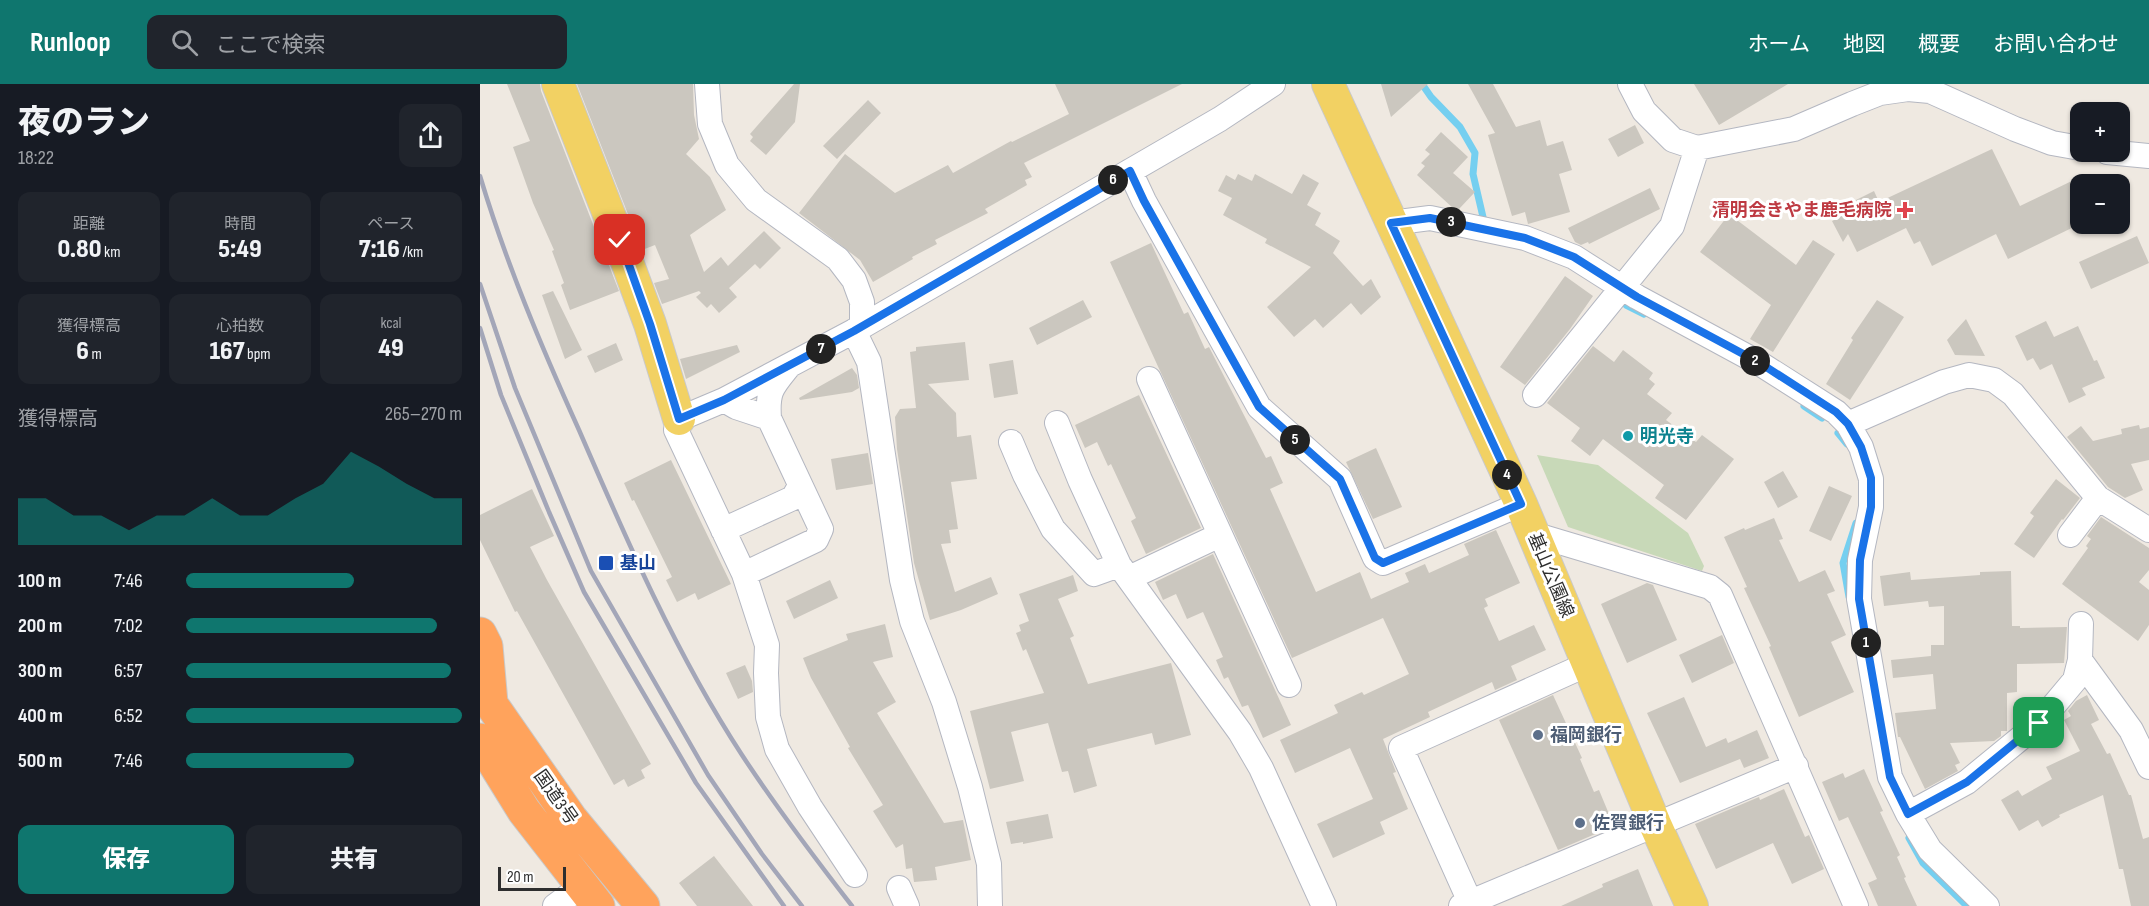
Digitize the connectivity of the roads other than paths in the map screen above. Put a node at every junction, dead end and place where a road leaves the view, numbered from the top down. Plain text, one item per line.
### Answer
1 (558, 84) edge
2 (707, 84) edge
3 (1273, 84) edge
4 (1328, 84) edge
5 (1630, 84) edge
6 (1920, 87) edge
7 (2070, 146) edge
8 (1697, 148) junction
9 (2130, 154) edge
10 (2149, 156) edge
11 (1130, 171) junction
12 (1391, 223) junction
13 (1622, 288) junction
14 (858, 329) junction
15 (789, 366) junction
16 (1149, 379) dead end
17 (1535, 395) dead end
18 (724, 400) junction
19 (769, 418) junction
20 (679, 419) junction
21 (1057, 423) dead end
22 (1848, 424) junction
23 (1011, 442) dead end
24 (800, 486) junction
25 (2098, 498) junction
26 (1521, 504) junction
27 (723, 530) junction
28 (2149, 530) edge
29 (1533, 534) junction
30 (1220, 535) junction
31 (2070, 535) dead end
32 (1124, 571) junction
33 (744, 574) junction
34 (2081, 624) dead end
35 (480, 634) edge
36 (2080, 660) junction
37 (1588, 664) junction
38 (1288, 685) dead end
39 (486, 692) edge
40 (480, 740) edge
41 (1796, 766) junction
42 (2149, 767) edge
43 (480, 770) edge
44 (524, 811) junction
45 (1908, 814) junction
46 (1655, 824) junction
47 (855, 875) dead end
48 (590, 896) edge
49 (1466, 904) edge
50 (555, 906) edge
51 (643, 906) edge
52 (990, 906) edge
53 (1324, 906) edge
54 (1692, 906) edge
55 (1856, 906) edge
56 (1987, 906) edge

1 - 20 main road
2 - 14 street
3 - 11 street
4 - 12 main road, 基山公園線
5 - 8 street
6 - 7 street
6 - 8 street
8 - 13 street
9 - 10 street
11 - 14 street
11 - 26 street
12 - 13 street
12 - 26 main road, 基山公園線
13 - 17 street
13 - 22 street
14 - 15 street
14 - 52 street
15 - 18 street
15 - 19 street
16 - 30 street
18 - 19 street
18 - 20 street
19 - 24 street
20 - 27 street
21 - 32 street
22 - 25 street
22 - 45 street
23 - 32 street
24 - 27 street
24 - 33 street
25 - 28 street
25 - 31 street
26 - 29 main road, 基山公園線
27 - 33 street
29 - 37 main road, 基山公園線
29 - 41 street
30 - 32 street
30 - 38 street
32 - 53 street
33 - 47 street
34 - 36 street
35 - 39 highway
36 - 42 street
36 - 45 street
37 - 46 main road, 基山公園線
37 - 49 street
39 - 51 highway, 国道3号
40 - 44 highway, 国道3号
41 - 46 street
41 - 55 street
43 - 44 highway
44 - 48 highway, 国道3号
45 - 56 street
46 - 49 street
46 - 54 main road, 基山公園線
48 - 50 street

